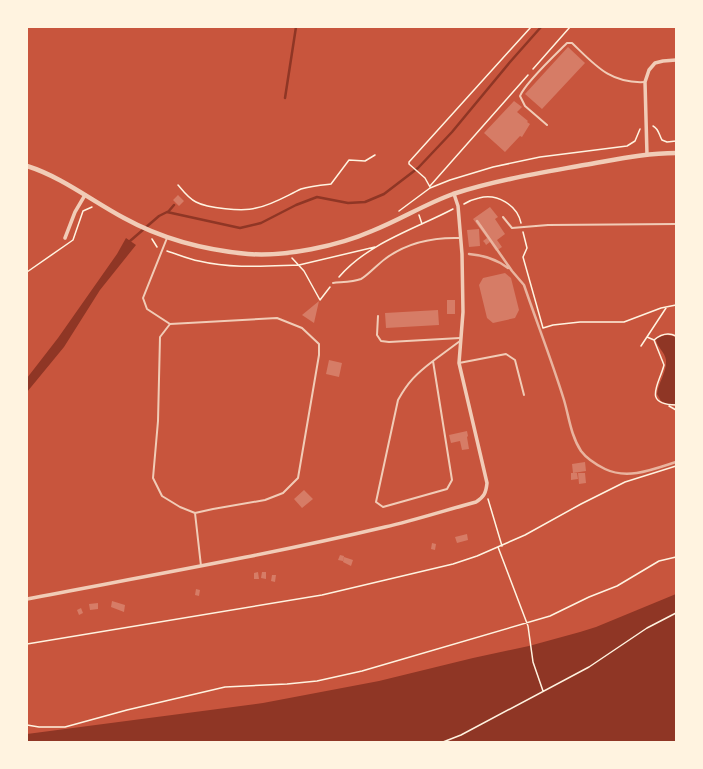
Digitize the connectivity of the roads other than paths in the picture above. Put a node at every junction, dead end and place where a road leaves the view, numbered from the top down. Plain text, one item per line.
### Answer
1 (676, 60) edge
2 (645, 82) junction
3 (546, 125) dead end
4 (676, 153) edge
5 (647, 155) junction
6 (27, 166) edge
7 (454, 194) junction
8 (85, 195) junction
9 (503, 216) dead end
10 (676, 224) edge
11 (65, 238) dead end
12 (167, 238) junction
13 (461, 238) junction
14 (334, 283) road end
15 (378, 316) dead end
16 (170, 324) junction
17 (460, 339) junction
18 (432, 362) junction
19 (459, 363) junction
20 (524, 395) dead end
21 (195, 513) junction
22 (201, 566) junction
23 (27, 599) edge

1 - 2 street
2 - 3 lane
2 - 5 street
4 - 5 street
5 - 7 street
6 - 8 street
7 - 12 street
7 - 13 street
8 - 11 street
8 - 12 street
9 - 10 lane
12 - 16 lane
13 - 14 lane
13 - 17 street
15 - 17 lane
16 - 21 lane
16 - 21 lane
17 - 18 lane
17 - 19 street
18 - 18 lane
19 - 20 lane
19 - 22 street
21 - 22 lane
22 - 23 street

